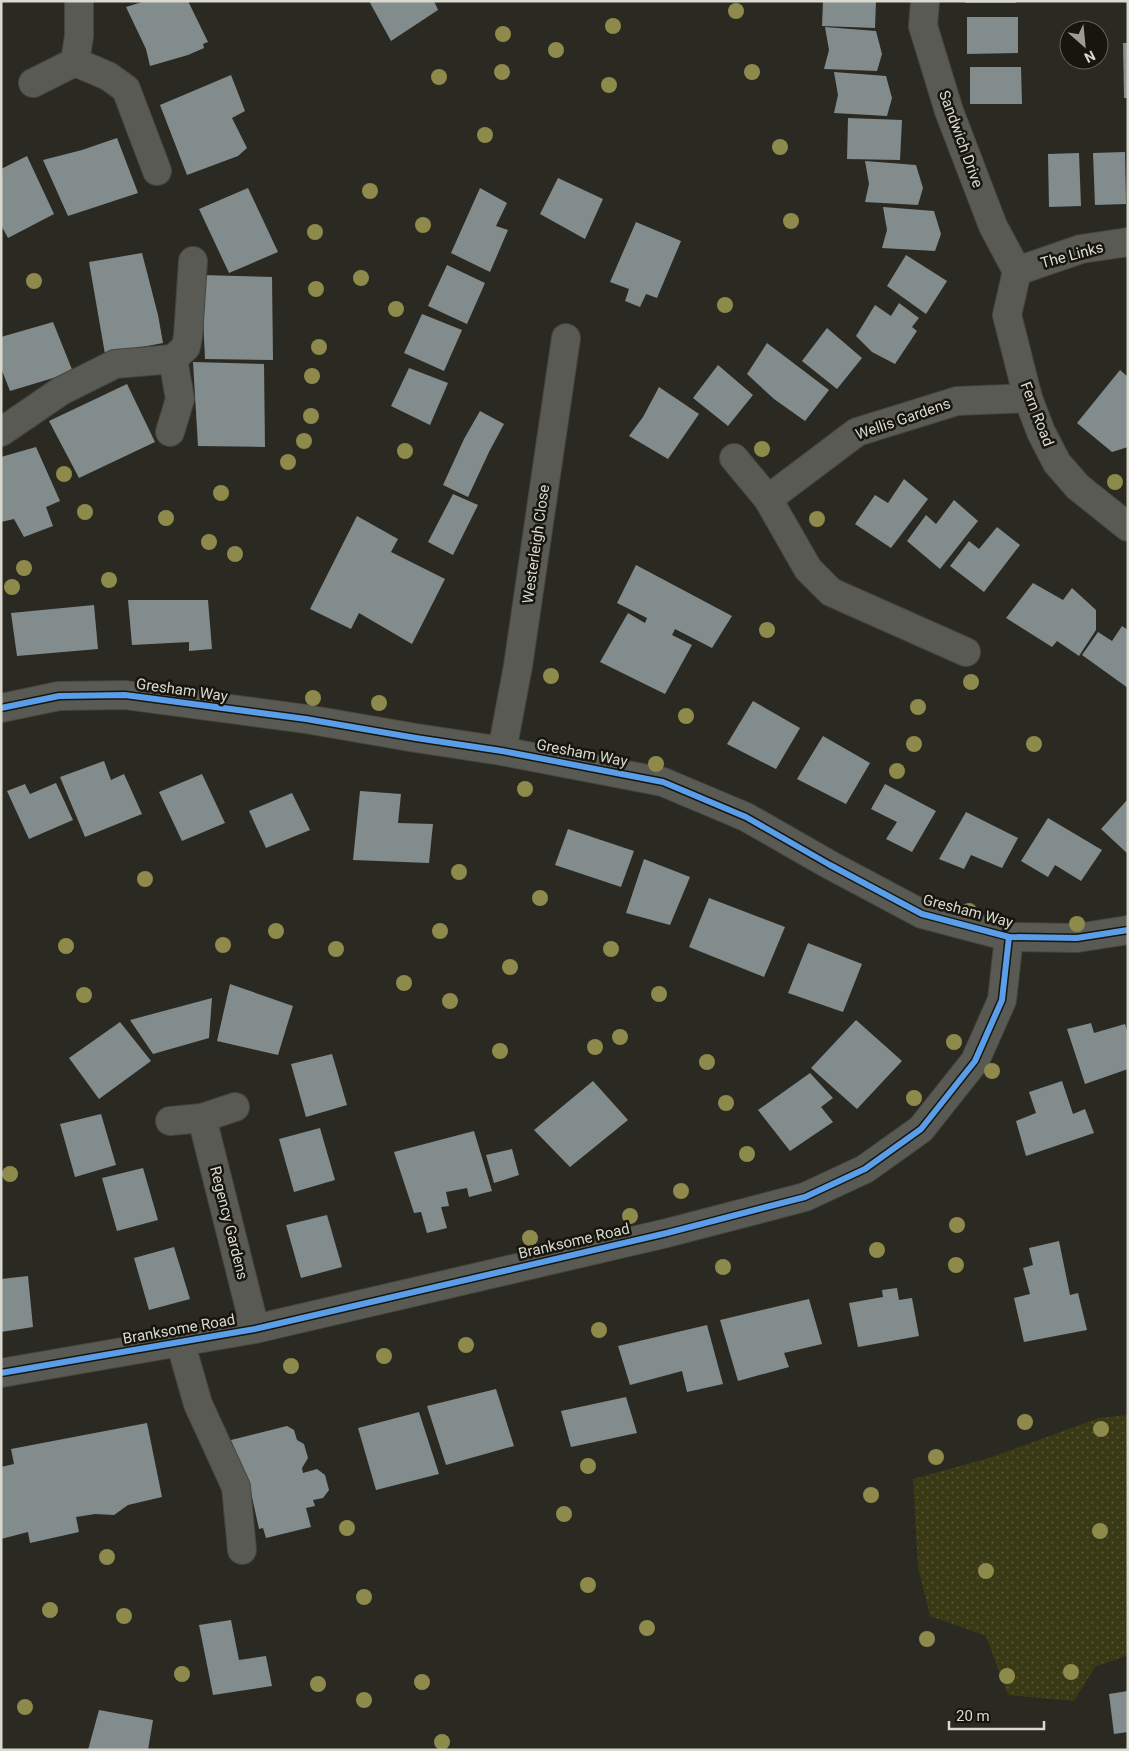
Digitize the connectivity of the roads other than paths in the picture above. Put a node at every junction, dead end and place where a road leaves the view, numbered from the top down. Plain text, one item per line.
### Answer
1 (79, 1) edge
2 (925, 1) edge
3 (75, 62) junction
4 (33, 83) dead end
5 (157, 171) dead end
6 (1128, 242) edge
7 (192, 261) dead end
8 (1017, 271) junction
9 (566, 338) dead end
10 (174, 358) junction
11 (1028, 398) junction
12 (1, 432) edge
13 (170, 432) dead end
14 (734, 458) dead end
15 (768, 499) junction
16 (1128, 527) edge
17 (966, 652) dead end
18 (1, 708) edge
19 (502, 750) junction
20 (1128, 930) edge
21 (1009, 937) junction
22 (235, 1107) dead end
23 (202, 1118) junction
24 (170, 1121) dead end
25 (255, 1329) junction
26 (180, 1341) junction
27 (1, 1373) edge
28 (242, 1550) dead end

1 - 3 street
2 - 8 street, Sandwich Drive
3 - 4 street
3 - 5 street
6 - 8 street, The Links
7 - 10 street
8 - 11 street, Fern Road
9 - 19 street, Westerleigh Close
10 - 12 street
10 - 13 street
11 - 15 street, Wellis Gardens
11 - 16 street, Fern Road
14 - 15 street
15 - 17 street
18 - 19 street, Gresham Way
19 - 21 street, Gresham Way
20 - 21 street, Gresham Way
21 - 25 street, Branksome Road
22 - 23 street
23 - 24 street
23 - 25 street, Regency Gardens
25 - 26 street, Branksome Road
26 - 27 street, Branksome Road
26 - 28 street

